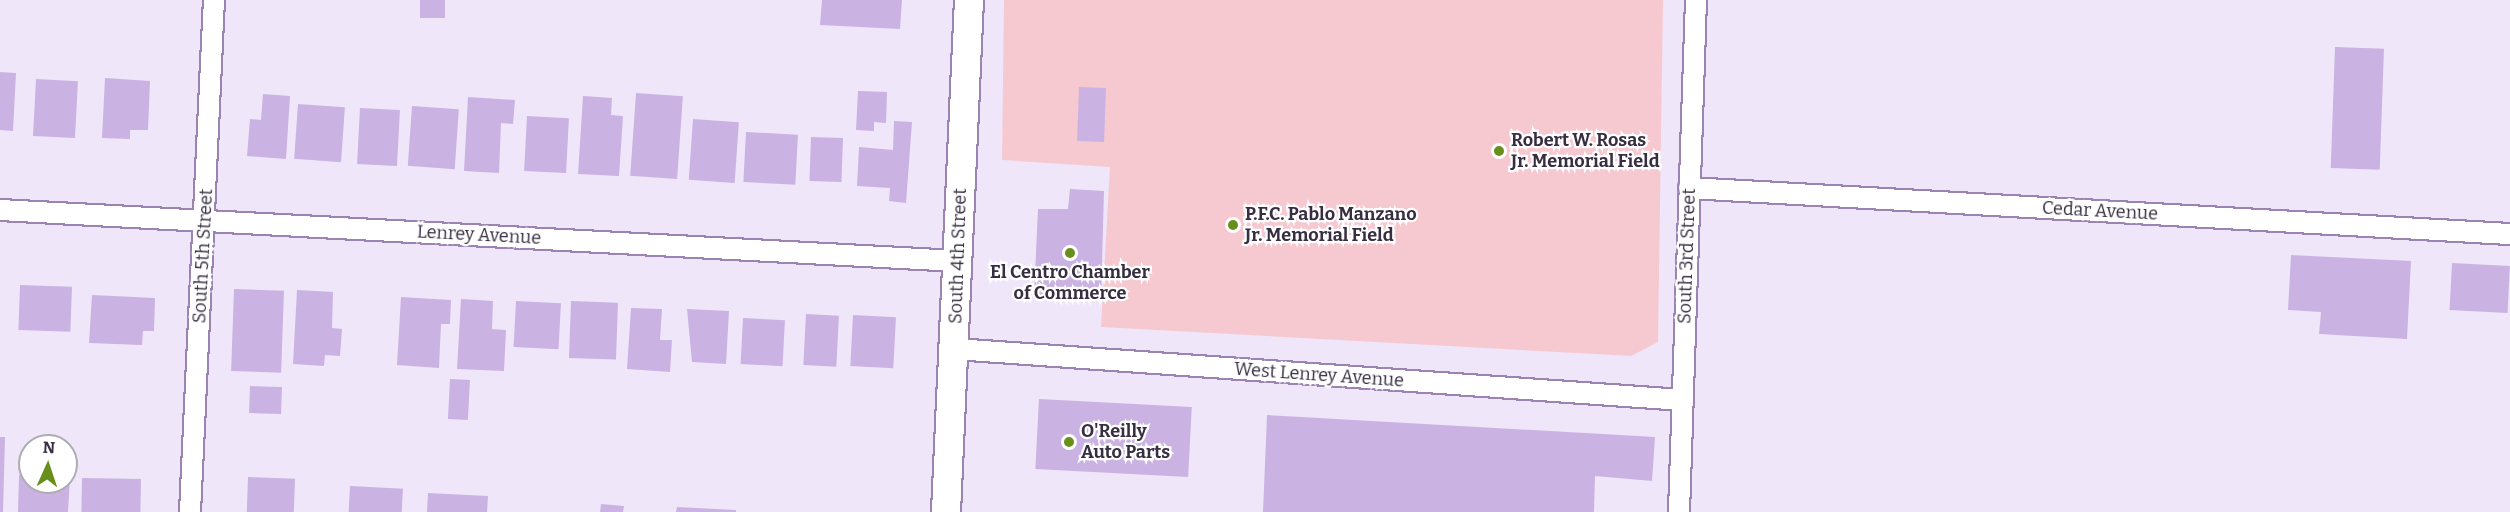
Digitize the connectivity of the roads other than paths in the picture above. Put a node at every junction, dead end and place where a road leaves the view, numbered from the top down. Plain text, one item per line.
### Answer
1 (214, 0) edge
2 (969, 0) edge
3 (1696, 0) edge
4 (1689, 188) junction
5 (0, 210) edge
6 (205, 221) junction
7 (2510, 234) edge
8 (958, 261) junction
9 (955, 349) junction
10 (1682, 400) junction
11 (190, 512) edge
12 (946, 512) edge
13 (1679, 512) edge

1 - 6 street, South 5th Street
2 - 8 main road, South 4th Street
3 - 4 street, South 3rd Street
4 - 7 street, Cedar Avenue
4 - 10 street, South 3rd Street
5 - 6 street, Lenrey Avenue
6 - 8 street, Lenrey Avenue
6 - 11 street, South 5th Street
8 - 9 main road, South 4th Street
9 - 10 street, West Lenrey Avenue
9 - 12 main road, South 4th Street
10 - 13 street, South 3rd Street

